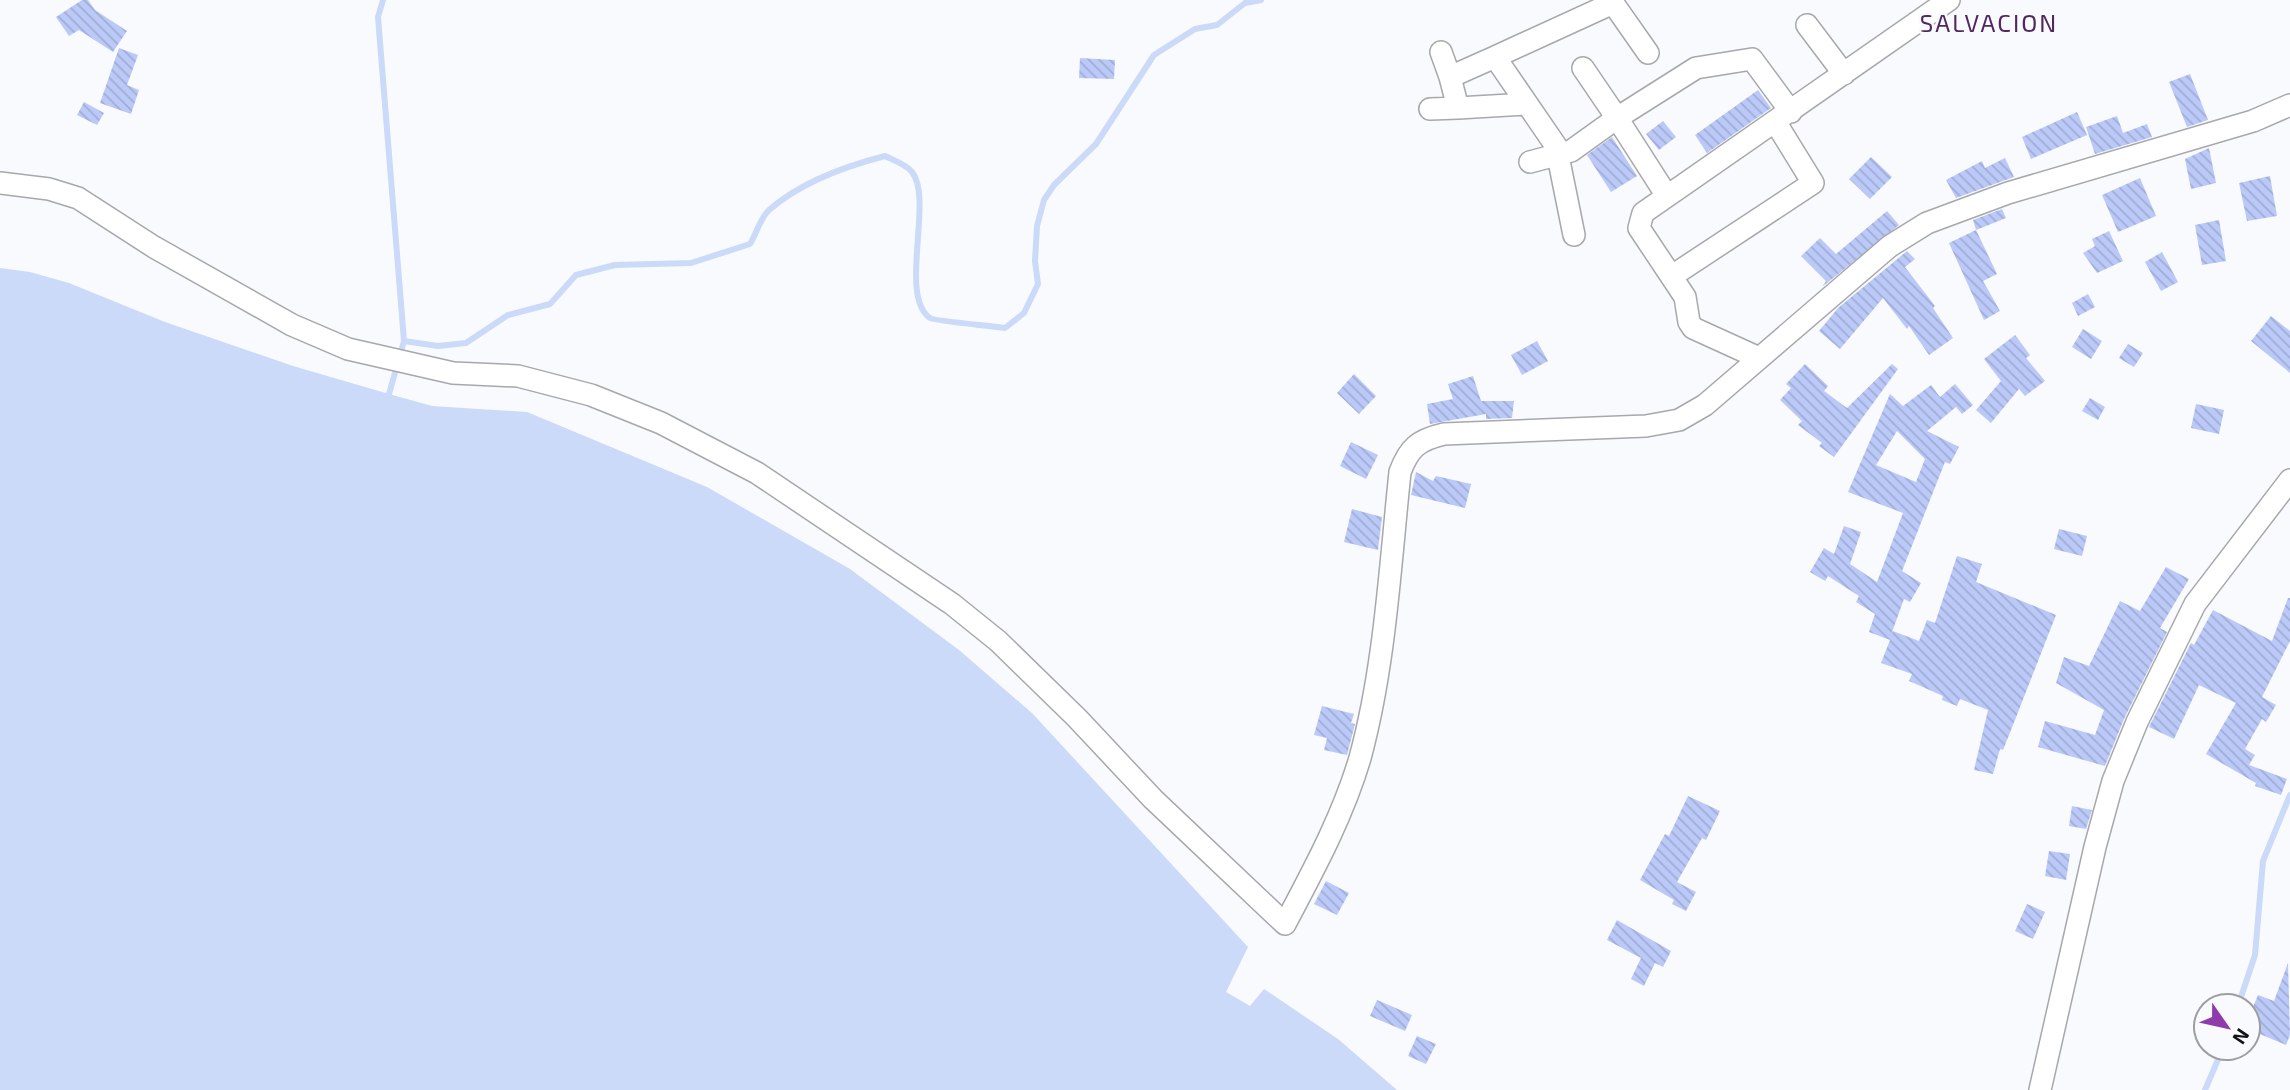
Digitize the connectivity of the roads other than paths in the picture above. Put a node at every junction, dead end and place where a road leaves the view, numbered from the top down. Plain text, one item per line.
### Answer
1 (1612, 1) edge
2 (1941, 2) edge
3 (1807, 25) dead end
4 (1441, 52) dead end
5 (1648, 53) dead end
6 (1495, 57) junction
7 (1583, 68) dead end
8 (1844, 74) junction
9 (1450, 77) junction
10 (1527, 104) junction
11 (2290, 105) edge
12 (1458, 108) junction
13 (1430, 109) dead end
14 (1617, 118) junction
15 (1783, 118) junction
16 (1556, 155) junction
17 (1530, 162) dead end
18 (0, 183) edge
19 (1667, 195) junction
20 (1574, 235) dead end
21 (1672, 275) junction
22 (1759, 358) junction
23 (2290, 480) edge
24 (2040, 1090) edge

1 - 5 street
1 - 6 street
2 - 8 street
3 - 8 street
4 - 9 street
6 - 9 street
6 - 10 street
7 - 14 street
8 - 15 street
9 - 12 street
10 - 12 street
10 - 16 street
11 - 22 street
12 - 13 street
14 - 15 street
14 - 16 street
14 - 19 street
15 - 19 street
15 - 21 street
16 - 17 street
16 - 20 street
18 - 22 street
19 - 21 street
21 - 22 street
23 - 24 street

